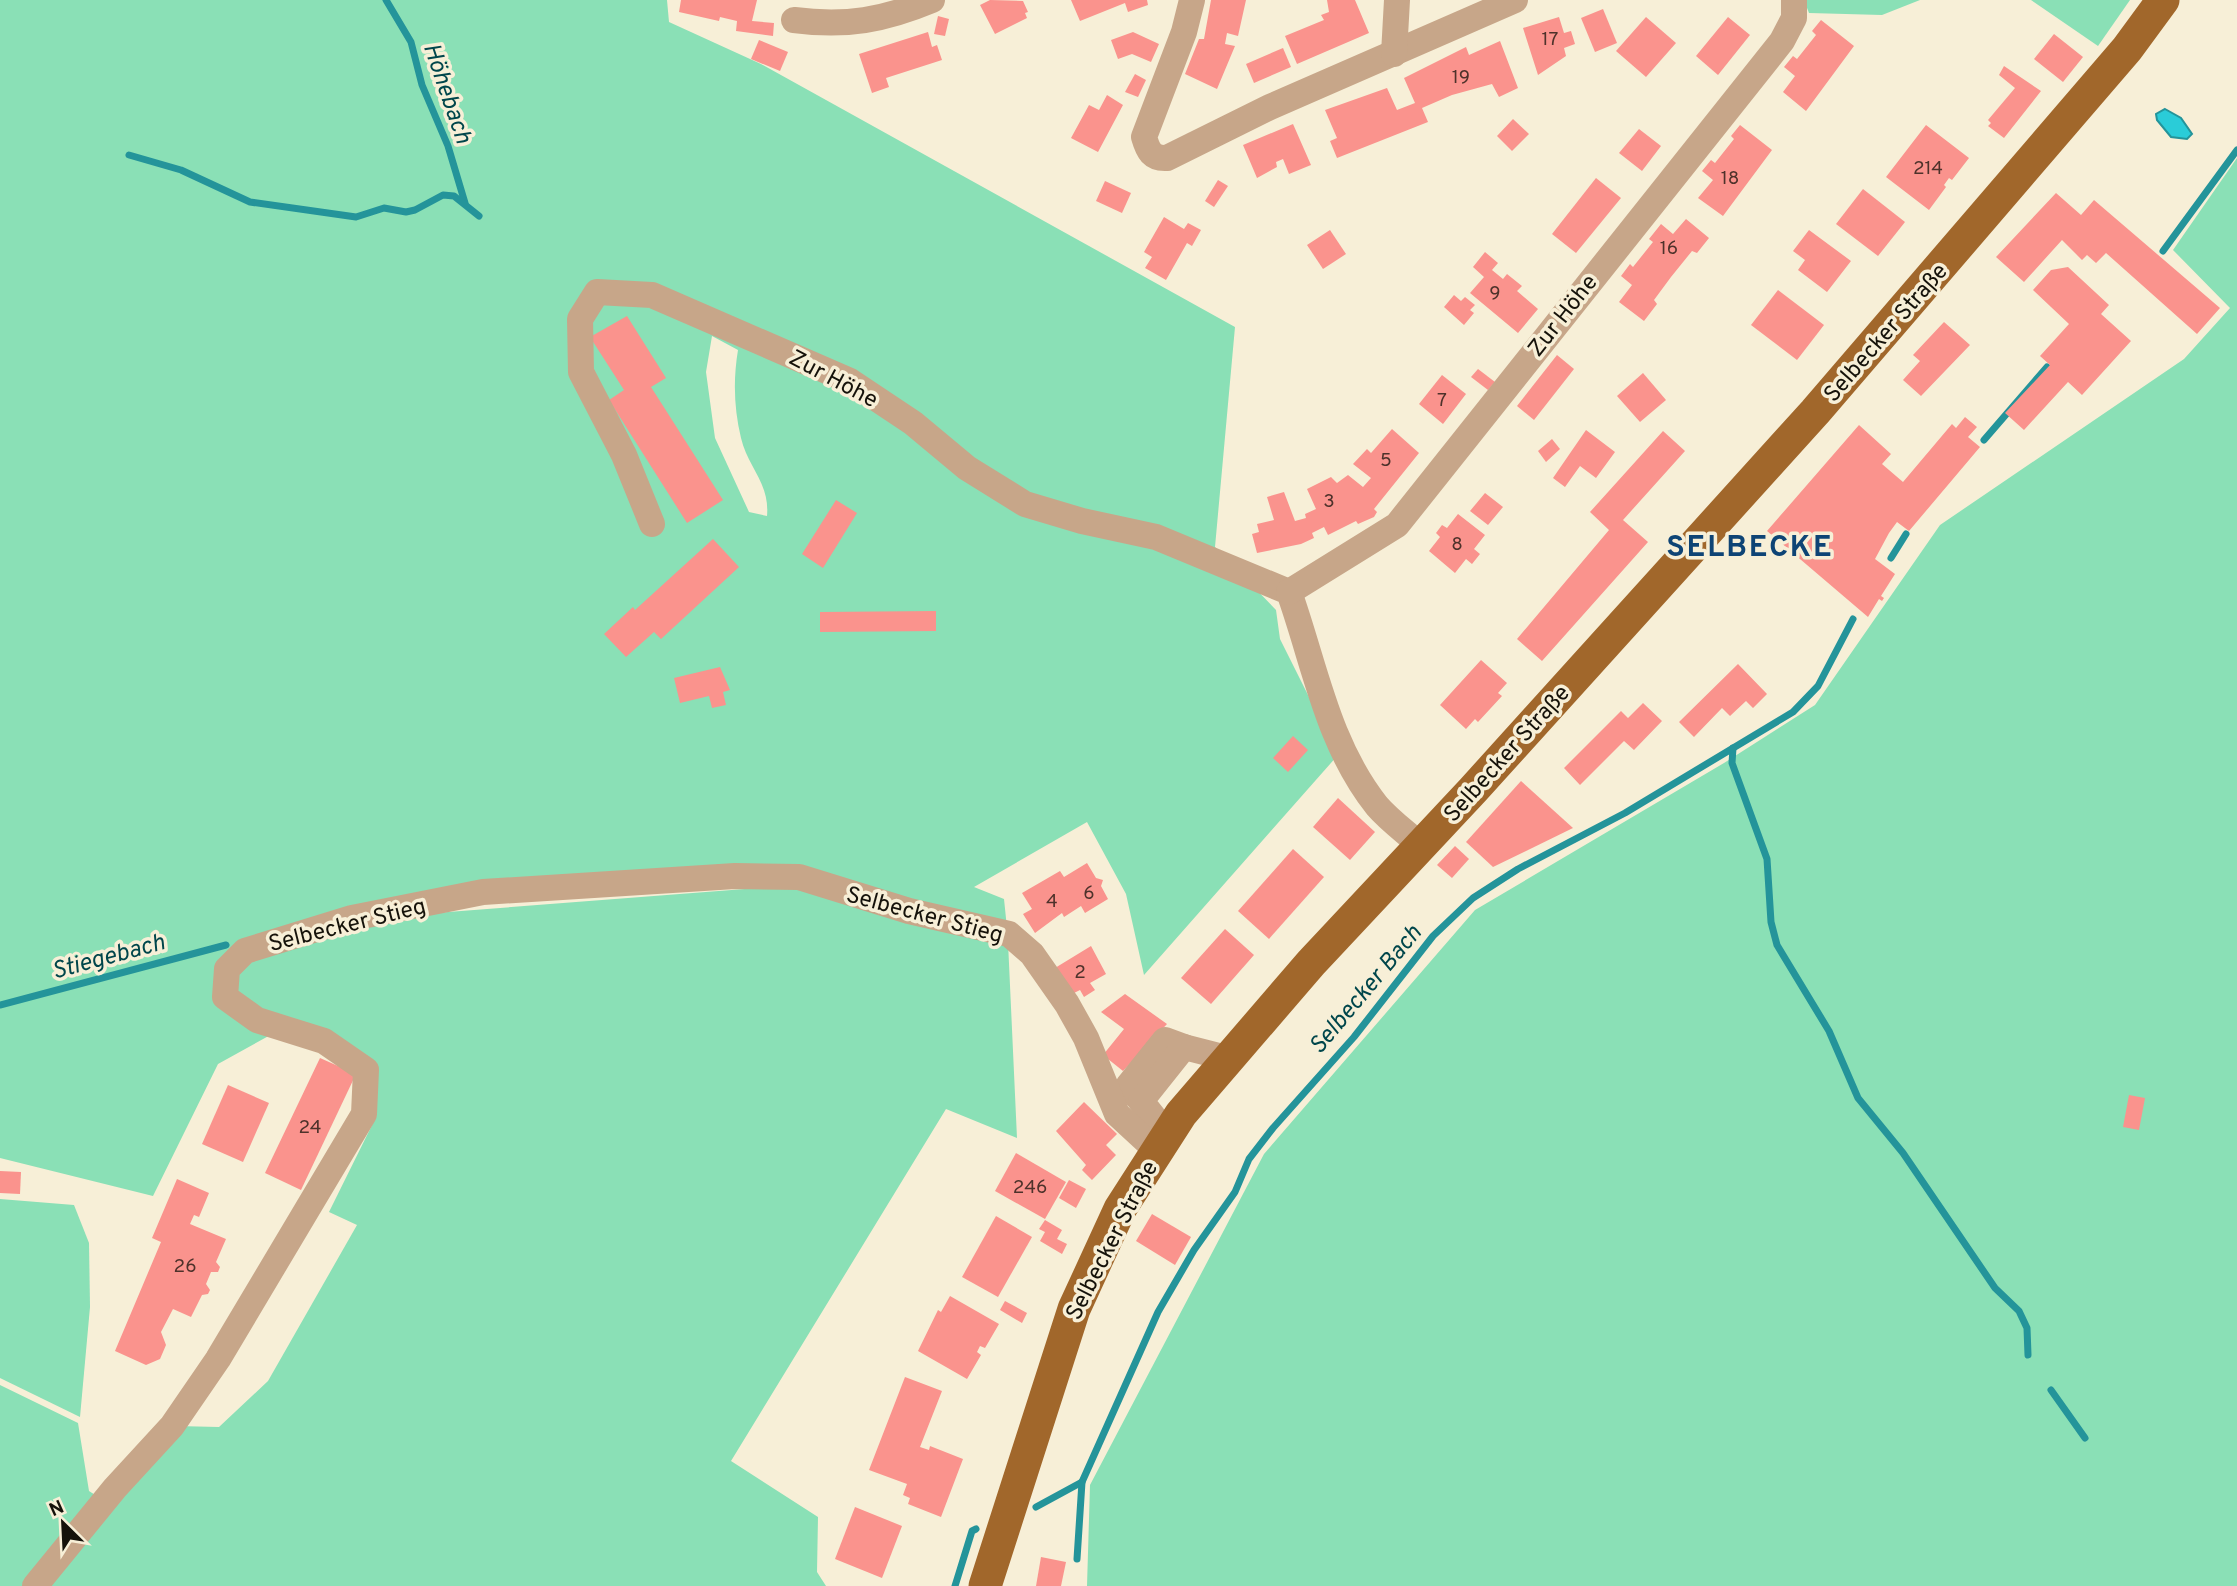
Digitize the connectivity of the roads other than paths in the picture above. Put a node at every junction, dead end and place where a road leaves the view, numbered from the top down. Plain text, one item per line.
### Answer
1 (932, 0) edge
2 (1192, 0) edge
3 (1397, 0) edge
4 (1515, 0) edge
5 (1794, 0) edge
6 (2163, 0) edge
7 (794, 20) dead end
8 (1394, 54) junction
9 (652, 524) dead end
10 (1289, 592) junction
11 (1421, 846) junction
12 (1227, 1058) junction
13 (1162, 1142) junction
14 (35, 1586) edge
15 (985, 1586) edge

1 - 7 street
2 - 8 street
3 - 8 street
4 - 8 street
5 - 10 street, Zur Höhe
6 - 11 main road, Selbecker Straße
9 - 10 street, Zur Höhe
10 - 11 street
11 - 12 main road, Selbecker Straße
12 - 13 main road, Selbecker Straße
12 - 13 street
13 - 14 street, Selbecker Stieg
13 - 15 main road, Selbecker Straße

